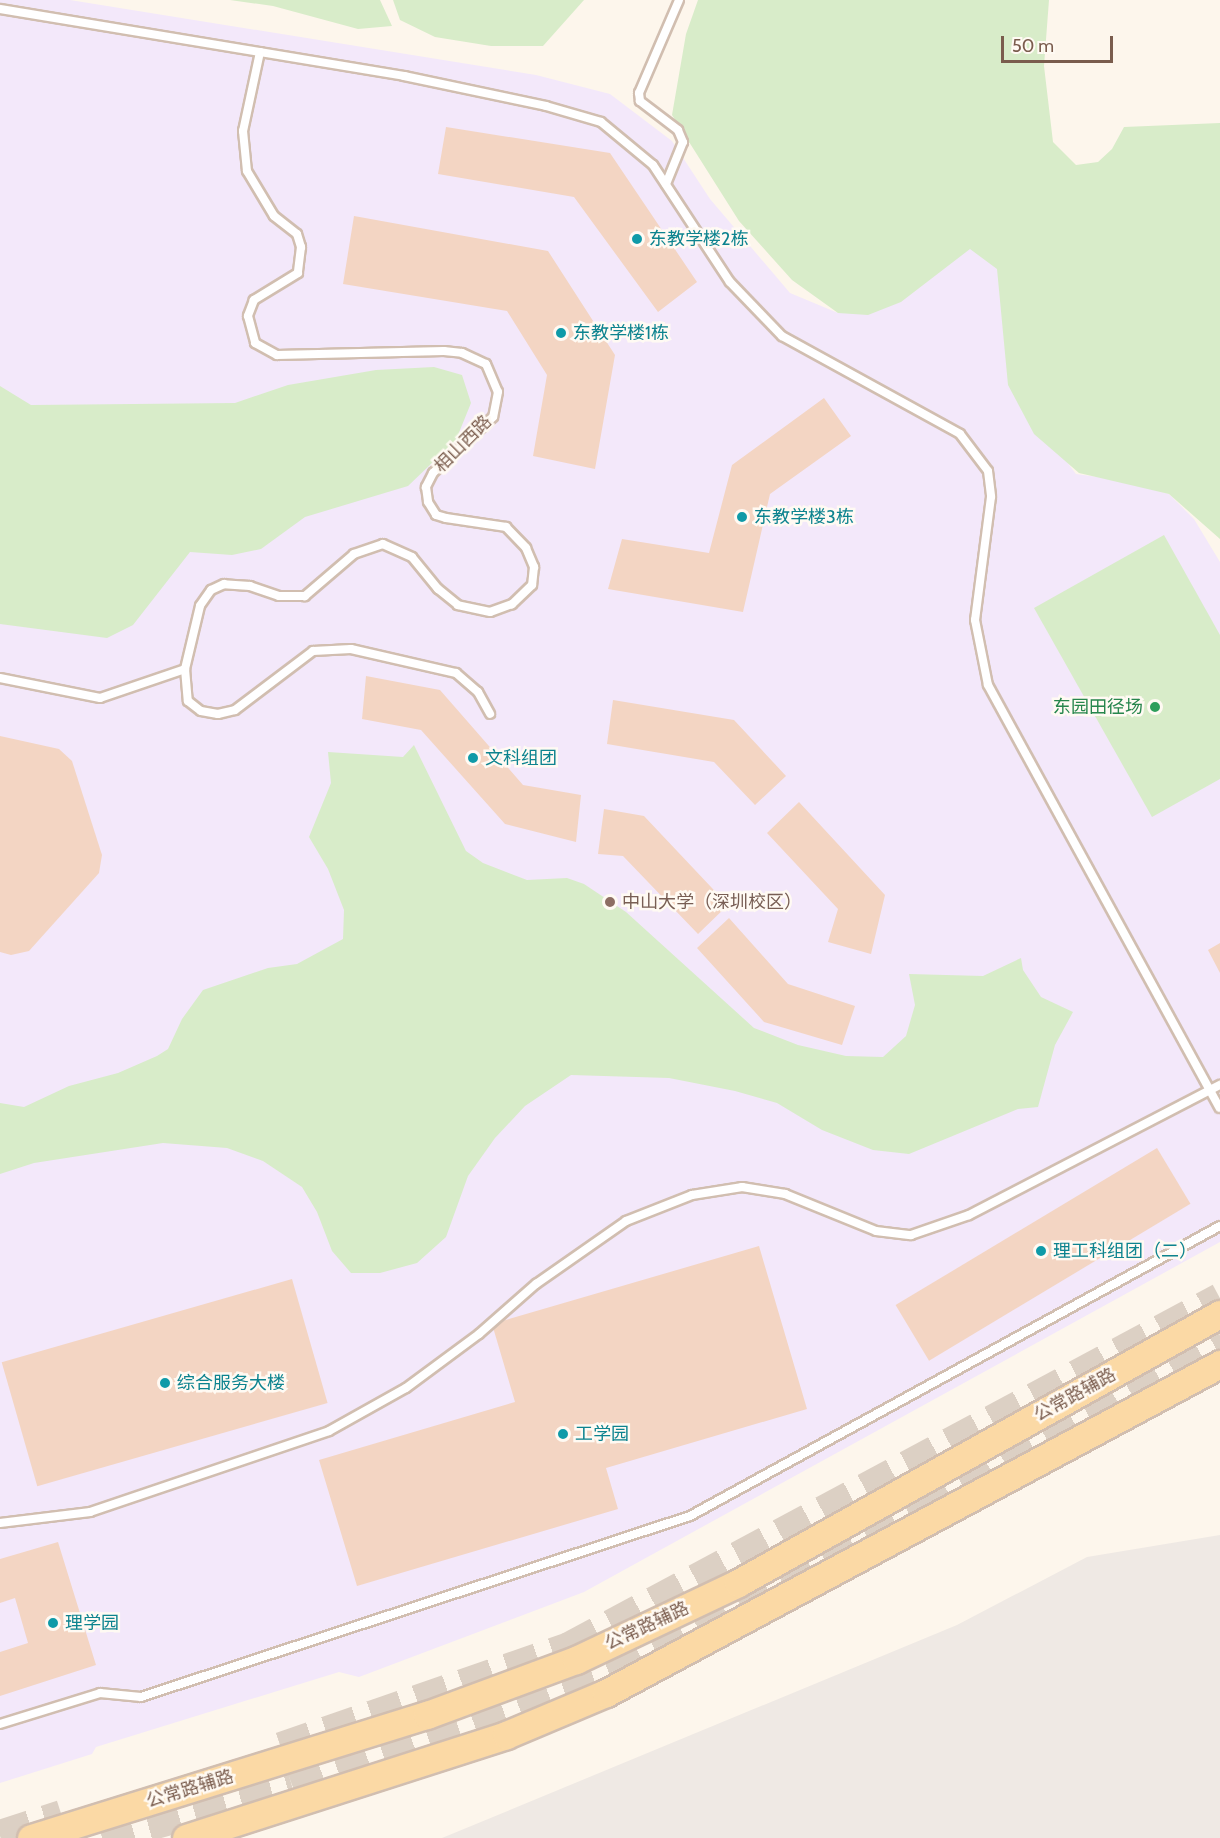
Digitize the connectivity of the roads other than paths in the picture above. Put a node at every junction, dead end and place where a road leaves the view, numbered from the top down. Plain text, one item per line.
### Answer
1 (679, 0) edge
2 (0, 9) edge
3 (260, 52) junction
4 (666, 184) junction
5 (185, 669) junction
6 (0, 678) edge
7 (490, 714) dead end
8 (1220, 1085) edge
9 (1210, 1090) junction
10 (1220, 1108) edge
11 (1220, 1226) edge
12 (1220, 1314) edge
13 (1220, 1364) edge
14 (0, 1523) edge
15 (0, 1724) edge
16 (31, 1838) edge
17 (186, 1838) edge

1 - 4 lane
2 - 3 lane
3 - 4 lane
3 - 5 lane, 相山西路
4 - 9 lane
5 - 6 lane
5 - 7 lane, 相山西路
8 - 9 lane
9 - 10 lane
9 - 14 lane
11 - 15 lane
12 - 16 main road, 公常路辅路
13 - 17 main road, 公常路辅路

